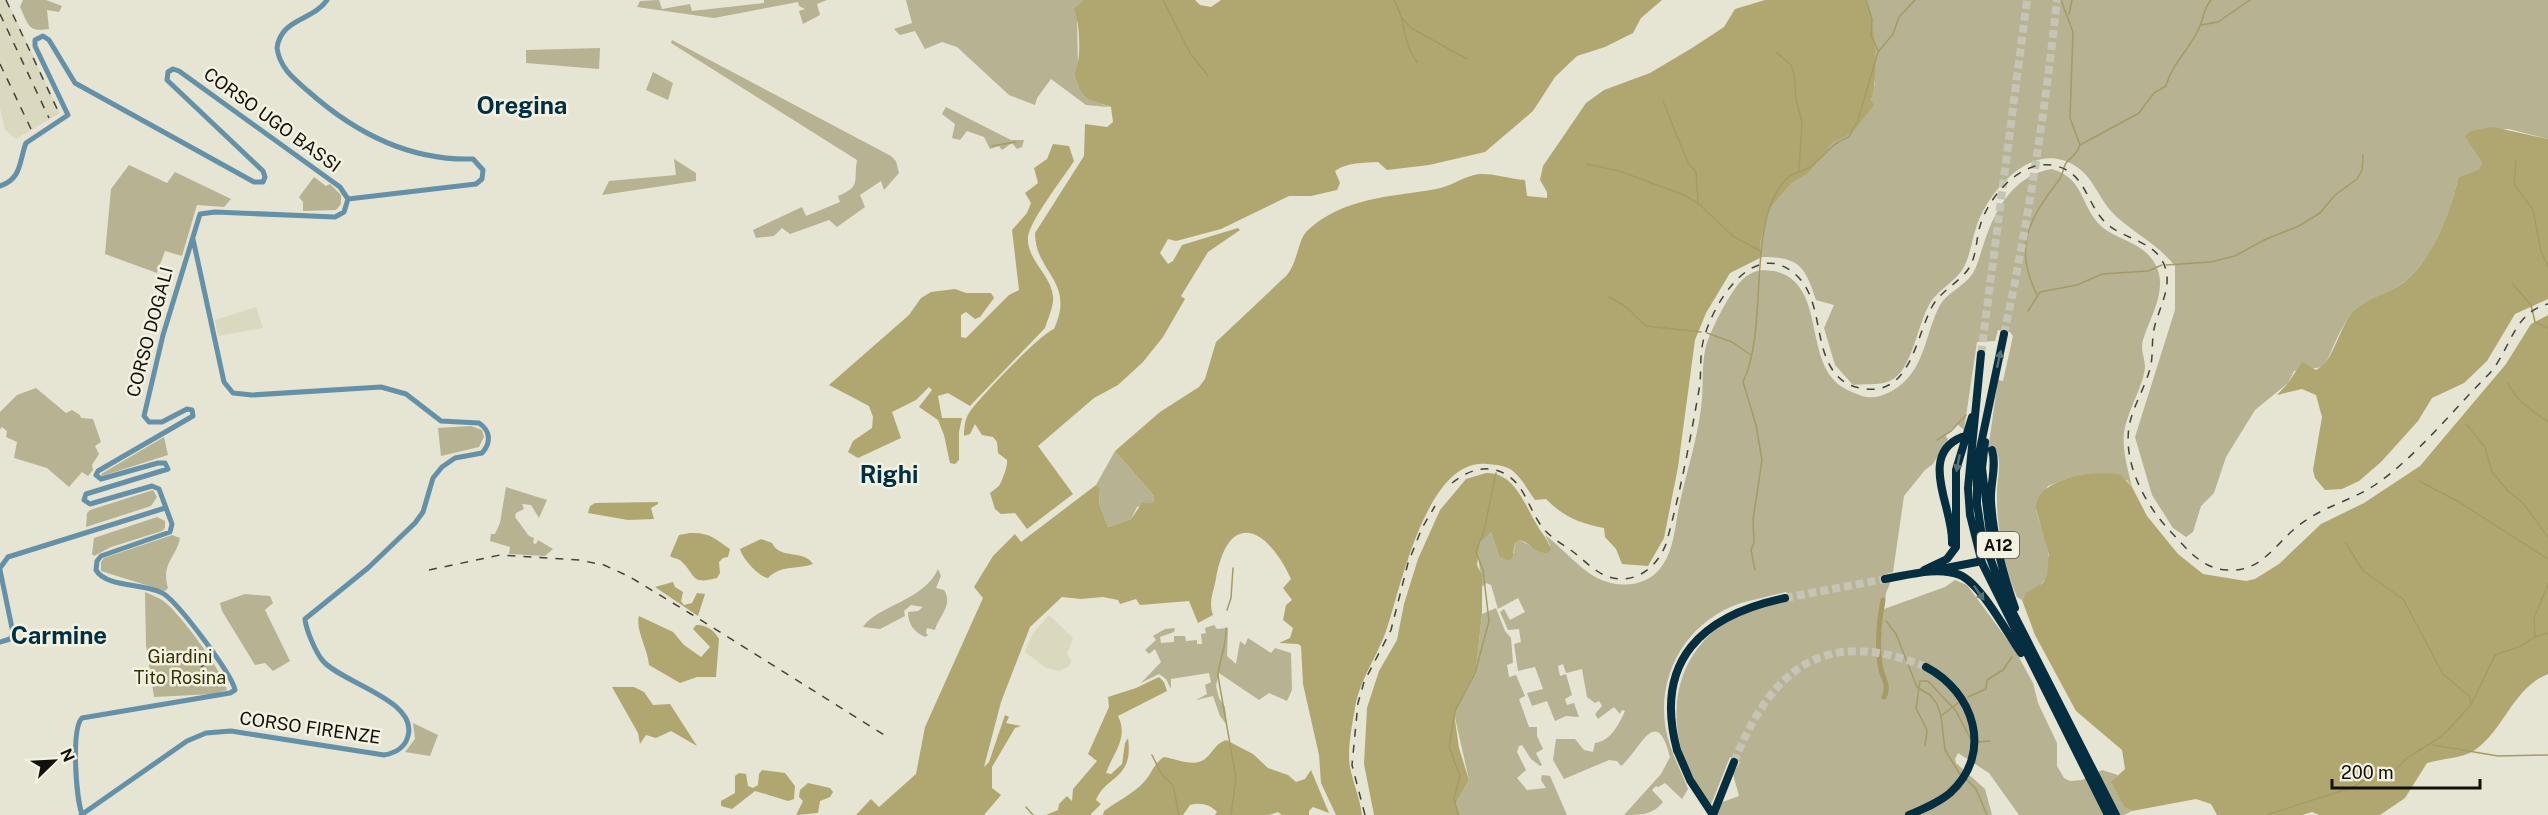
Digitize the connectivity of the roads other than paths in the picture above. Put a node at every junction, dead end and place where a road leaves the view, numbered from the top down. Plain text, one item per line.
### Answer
1 (327, 0) edge
2 (0, 186) edge
3 (348, 199) junction
4 (193, 239) junction
5 (2004, 334) tunnel mouth
6 (1981, 354) tunnel mouth
7 (1993, 384) junction
8 (1976, 407) junction
9 (1962, 437) dead end
10 (1992, 450) dead end
11 (165, 508) junction
12 (1991, 542) dead end
13 (1977, 562) dead end
14 (1935, 565) junction
15 (0, 569) edge
16 (1928, 572) junction
17 (1917, 573) junction
18 (1885, 579) tunnel mouth
19 (1785, 598) tunnel mouth
20 (2026, 638) junction
21 (0, 642) edge
22 (1926, 667) tunnel mouth
23 (2034, 671) junction
24 (2083, 758) junction
25 (1734, 762) tunnel mouth
26 (81, 814) edge
27 (1713, 815) edge
28 (1909, 815) edge
29 (2108, 815) edge
30 (2116, 815) edge

1 - 3 street
2 - 3 street, CORSO UGO BASSI
3 - 4 street
4 - 11 street, CORSO DOGALI
4 - 26 street, CORSO FIRENZE
7 -> 5 highway
6 - 8 highway
7 - 12 highway
7 - 20 highway
8 -> 14 highway
8 - 23 highway
9 - 14 highway
10 - 20 highway, A12
11 - 15 street
11 - 26 street
13 - 16 highway
14 - 17 highway
15 - 21 street
16 - 17 highway
16 -> 23 highway
17 - 18 highway
19 - 27 highway, bridge
20 - 24 highway
22 - 28 highway
23 - 24 highway
24 - 29 highway
24 - 30 highway
25 - 27 highway

